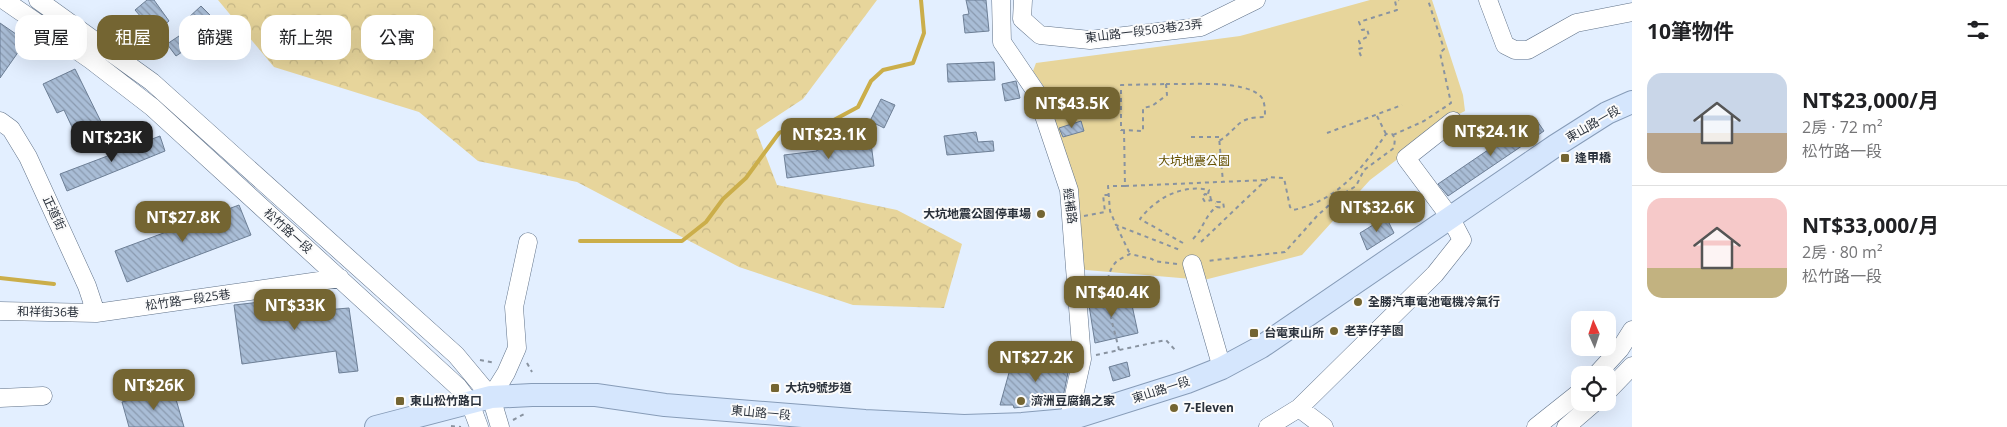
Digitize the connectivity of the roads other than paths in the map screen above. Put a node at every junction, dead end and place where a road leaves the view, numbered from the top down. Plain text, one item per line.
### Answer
1 (4, 0) edge
2 (38, 0) edge
3 (1001, 0) edge
4 (1023, 0) edge
5 (1256, 0) edge
6 (1488, 0) edge
7 (1632, 12) edge
8 (1632, 102) edge
9 (0, 121) edge
10 (1453, 121) dead end
11 (1450, 217) junction
12 (528, 242) dead end
13 (1191, 261) road end
14 (340, 278) junction
15 (0, 311) edge
16 (96, 313) junction
17 (1632, 330) edge
18 (1604, 366) edge
19 (1632, 366) edge
20 (1222, 368) junction
21 (1616, 383) edge
22 (43, 396) dead end
23 (0, 398) edge
24 (1571, 399) edge
25 (481, 400) junction
26 (1299, 408) junction
27 (1585, 411) edge
28 (505, 424) edge
29 (1069, 425) edge
30 (376, 427) edge
31 (480, 427) edge
32 (1268, 427) edge
33 (1324, 427) edge
34 (1536, 427) edge
35 (1566, 427) edge

1 - 14 street, 松竹路一段
2 - 25 street, 松竹路一段
3 - 29 street, 經補路
4 - 5 street, 東山路一段503巷23弄
6 - 7 street
8 - 11 main road, 東山路一段
9 - 16 street, 正道街
10 - 11 street
11 - 20 main road, 東山路一段
11 - 26 street
12 - 25 street
13 - 20 street
14 - 16 street, 松竹路一段25巷
14 - 25 street, 松竹路一段
15 - 16 street, 和祥街36巷
17 - 18 street
19 - 21 street
20 - 29 main road, 東山路一段
22 - 23 street
24 - 34 street
25 - 28 street, 松竹路一段
25 - 29 main road, 東山路一段
25 - 30 main road, 東山路一段
25 - 31 street, 松竹路一段
26 - 32 street
26 - 33 street
27 - 35 street

